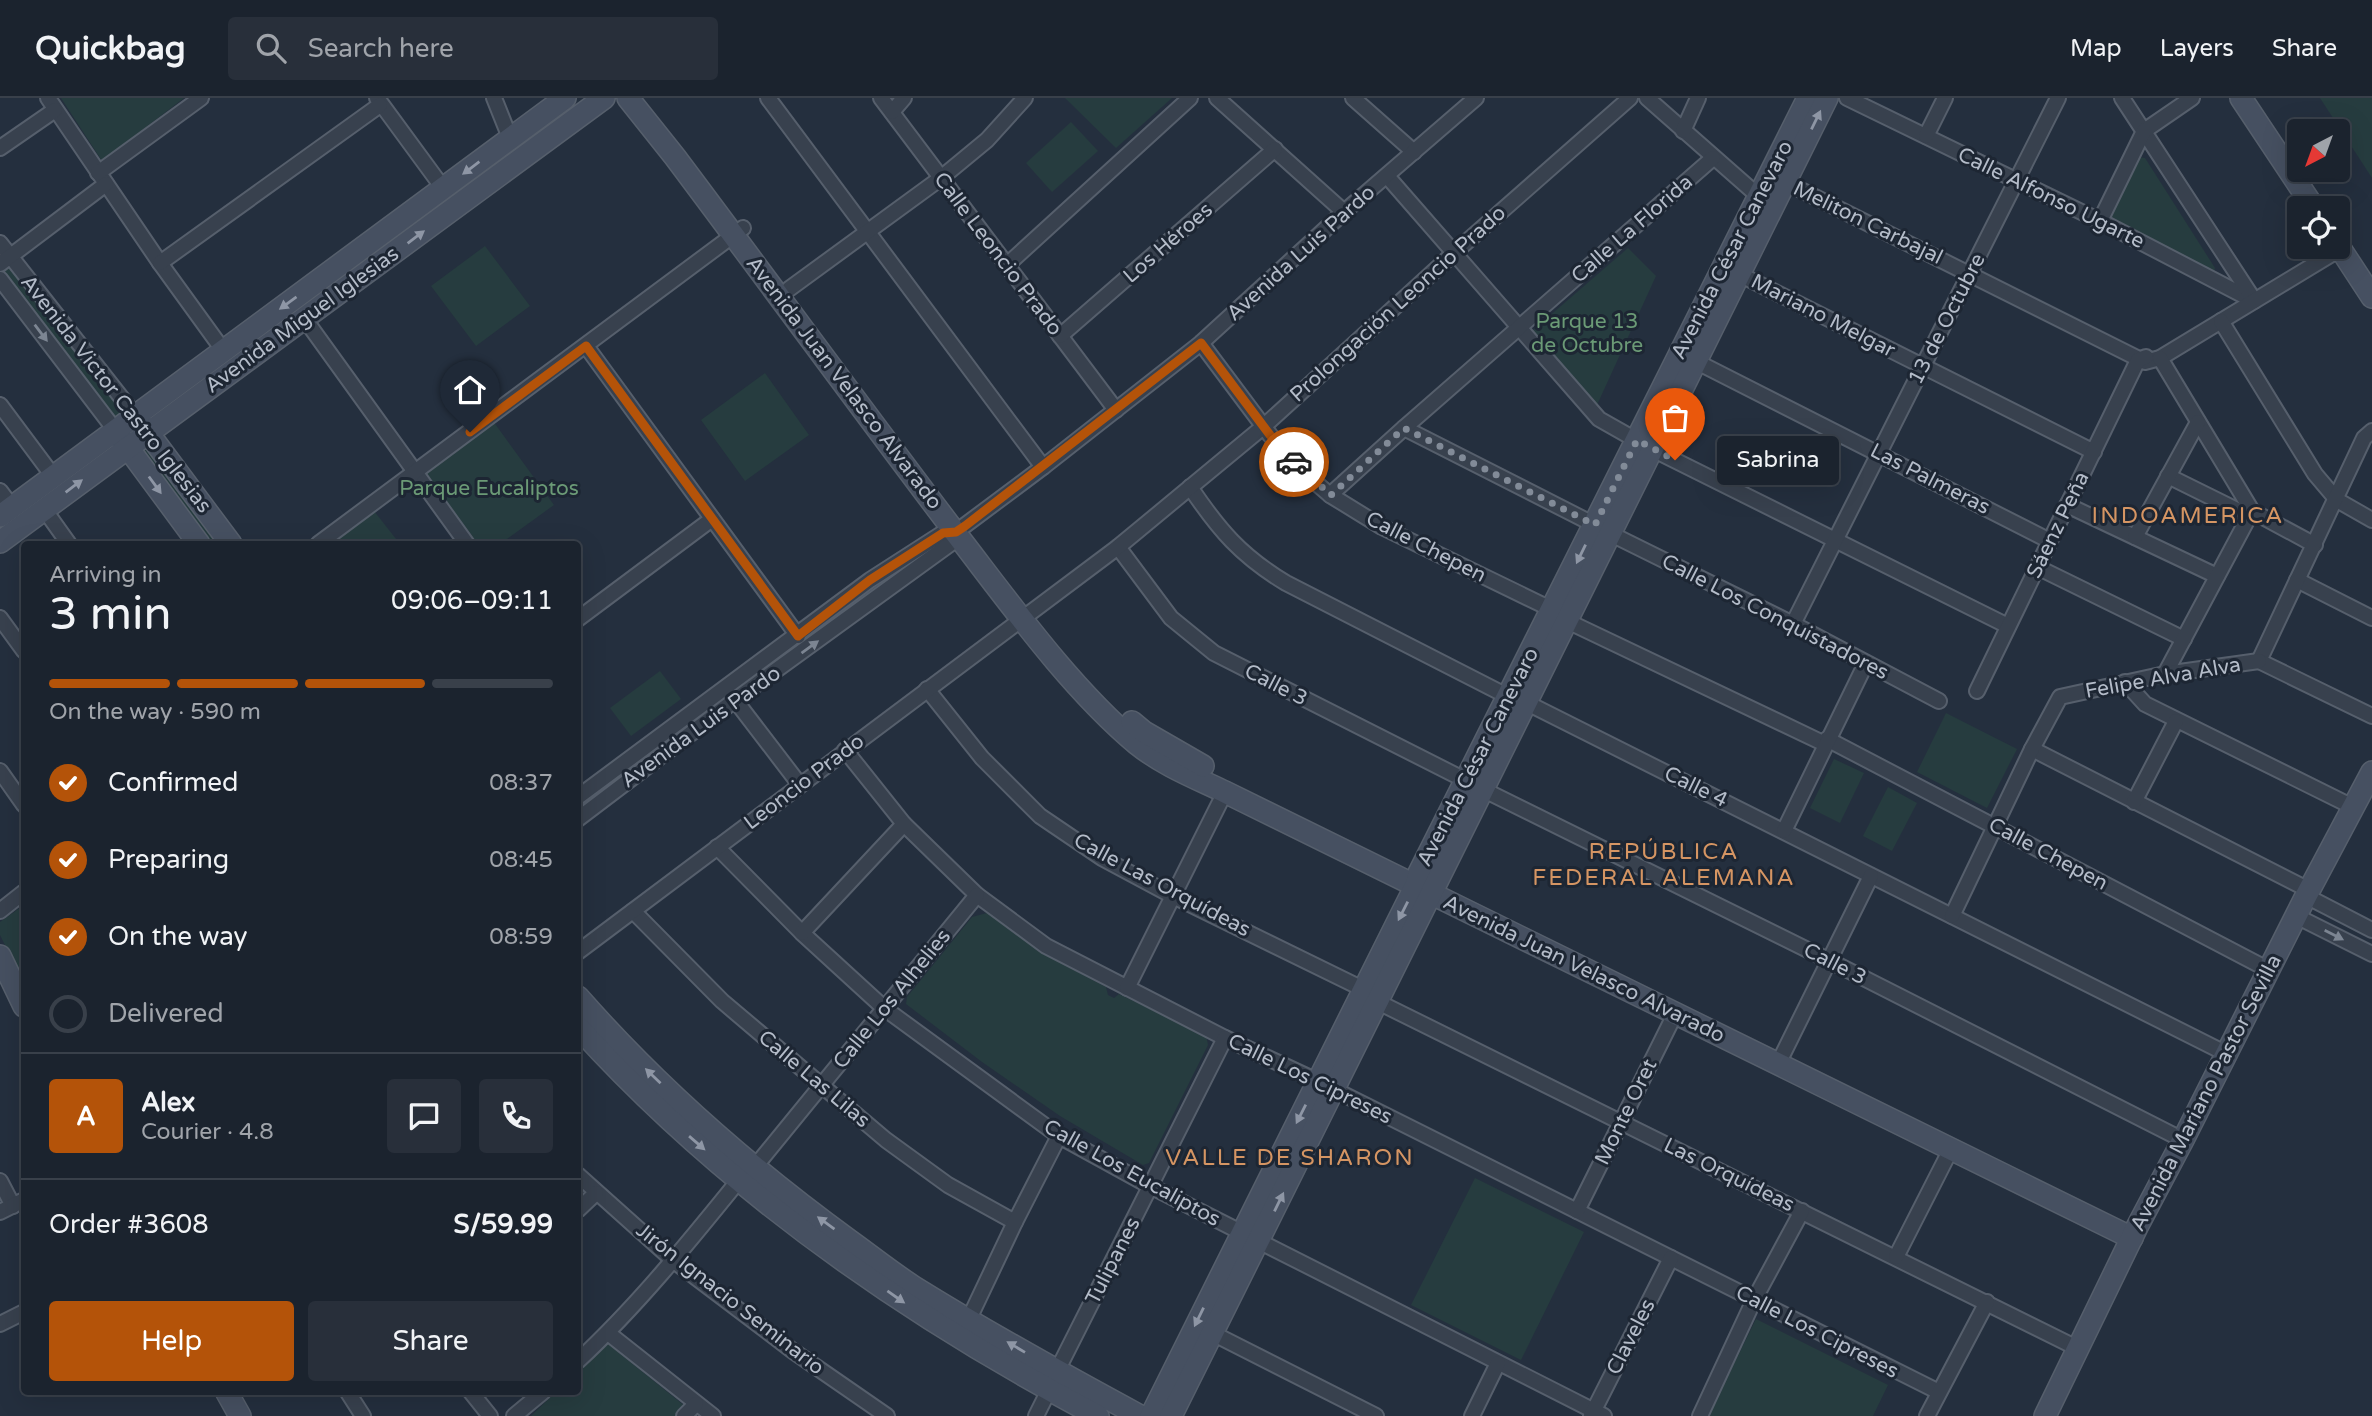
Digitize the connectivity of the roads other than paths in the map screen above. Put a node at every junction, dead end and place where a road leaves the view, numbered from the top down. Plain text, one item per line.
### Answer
1 (201, 98) edge
2 (494, 98) edge
3 (565, 98) edge
4 (604, 98) edge
5 (628, 98) edge
6 (647, 98) edge
7 (768, 98) edge
8 (881, 98) edge
9 (904, 98) edge
10 (1025, 98) edge
11 (1190, 98) edge
12 (1217, 98) edge
13 (1353, 98) edge
14 (1476, 98) edge
15 (1630, 98) edge
16 (1647, 98) edge
17 (1698, 98) edge
18 (1808, 98) edge
19 (1826, 98) edge
20 (1847, 98) edge
21 (1945, 98) edge
22 (2059, 98) edge
23 (2122, 98) edge
24 (2192, 98) edge
25 (2241, 98) edge
26 (378, 101) edge
27 (52, 104) edge
28 (892, 112) junction
29 (1683, 131) junction
30 (2144, 131) junction
31 (1926, 136) junction
32 (510, 138) junction
33 (0, 148) edge
34 (1275, 149) junction
35 (1415, 152) junction
36 (1713, 158) junction
37 (1387, 176) junction
38 (102, 178) junction
39 (941, 178) junction
40 (2017, 181) junction
41 (1785, 182) junction
42 (443, 188) junction
43 (2306, 196) edge
44 (1766, 202) junction
45 (1345, 212) junction
46 (2100, 222) junction
47 (867, 231) junction
48 (739, 232) junction
49 (0, 243) edge
50 (1454, 253) junction
51 (2320, 259) edge
52 (2347, 259) edge
53 (5, 260) edge
54 (160, 262) junction
55 (1007, 265) junction
56 (1740, 274) junction
57 (1969, 274) junction
58 (0, 279) edge
59 (789, 289) junction
60 (2372, 297) edge
61 (2254, 301) junction
62 (304, 318) junction
63 (2221, 321) junction
64 (1519, 328) junction
65 (1060, 336) junction
66 (2190, 340) junction
67 (1201, 343) junction
68 (586, 346) junction
69 (223, 350) junction
70 (2160, 358) junction
71 (2138, 360) junction
72 (1697, 362) junction
73 (1924, 366) junction
74 (0, 405) edge
75 (1115, 410) junction
76 (2198, 422) junction
77 (141, 424) junction
78 (1263, 427) junction
79 (1404, 428) junction
80 (2372, 431) edge
81 (121, 438) junction
82 (1645, 444) junction
83 (2094, 452) junction
84 (1878, 453) junction
85 (1044, 467) junction
86 (416, 473) junction
87 (53, 476) junction
88 (2168, 476) junction
89 (1190, 487) junction
90 (1331, 495) junction
91 (2337, 500) junction
92 (4, 505) edge
93 (2067, 505) junction
94 (44, 509) junction
95 (2250, 513) junction
96 (712, 519) junction
97 (2372, 520) edge
98 (960, 529) junction
99 (1603, 529) junction
100 (2135, 537) junction
101 (1835, 539) junction
102 (67, 541) edge
103 (197, 541) edge
104 (229, 541) edge
105 (322, 541) edge
106 (462, 541) edge
107 (2050, 541) junction
108 (0, 542) edge
109 (2315, 545) junction
110 (1118, 547) junction
111 (2037, 567) junction
112 (2217, 576) junction
113 (2297, 580) junction
114 (1027, 615) junction
115 (1560, 615) junction
116 (581, 617) edge
117 (0, 618) edge
118 (2372, 618) edge
119 (1793, 624) junction
120 (2008, 626) junction
121 (798, 636) junction
122 (2184, 639) junction
123 (21, 647) edge
124 (2259, 661) junction
125 (1866, 663) junction
126 (2165, 674) junction
127 (2125, 682) junction
128 (927, 689) junction
129 (1977, 691) dead end
130 (735, 700) junction
131 (1518, 700) junction
132 (1939, 701) dead end
133 (2372, 716) edge
134 (2176, 721) junction
135 (1826, 741) junction
136 (2032, 748) junction
137 (845, 750) junction
138 (0, 771) edge
139 (2372, 772) edge
140 (800, 785) junction
141 (1476, 785) junction
142 (1225, 792) junction
143 (581, 795) edge
144 (21, 801) edge
145 (2134, 802) junction
146 (2353, 807) junction
147 (581, 817) edge
148 (904, 824) junction
149 (1995, 826) junction
150 (1784, 831) junction
151 (717, 847) junction
152 (1871, 876) junction
153 (1426, 883) junction
154 (2308, 893) junction
155 (21, 894) edge
156 (977, 895) junction
157 (1173, 896) junction
158 (0, 911) edge
159 (633, 911) junction
160 (1952, 916) junction
161 (2296, 916) junction
162 (2372, 930) edge
163 (802, 933) junction
164 (581, 950) edge
165 (2372, 954) edge
166 (0, 956) edge
167 (1830, 961) junction
168 (2269, 970) junction
169 (1127, 988) junction
170 (1371, 996) junction
171 (21, 1000) edge
172 (581, 1000) edge
173 (884, 1008) junction
174 (1675, 1014) junction
175 (581, 1030) edge
176 (1225, 1038) junction
177 (2227, 1055) junction
178 (1781, 1059) junction
179 (822, 1085) junction
180 (1325, 1086) junction
181 (1620, 1122) junction
182 (1059, 1136) junction
183 (2183, 1140) junction
184 (1951, 1149) junction
185 (747, 1174) junction
186 (581, 1178) edge
187 (0, 1181) edge
188 (1150, 1186) junction
189 (596, 1193) junction
190 (12, 1206) edge
191 (581, 1207) edge
192 (1577, 1211) junction
193 (1802, 1211) junction
194 (1015, 1222) junction
195 (2134, 1232) junction
196 (1250, 1237) junction
197 (1896, 1257) junction
198 (1671, 1258) junction
199 (674, 1261) junction
200 (1754, 1300) junction
201 (1987, 1302) junction
202 (21, 1314) edge
203 (969, 1320) junction
204 (0, 1324) edge
205 (608, 1333) junction
206 (1212, 1333) junction
207 (2079, 1349) junction
208 (581, 1358) edge
209 (1498, 1363) junction
210 (1053, 1381) junction
211 (1939, 1392) junction
212 (228, 1395) edge
213 (350, 1395) edge
214 (473, 1395) edge
215 (539, 1395) edge
216 (696, 1404) junction
217 (1596, 1414) edge
218 (240, 1416) edge
219 (363, 1416) edge
220 (490, 1416) edge
221 (514, 1416) edge
222 (684, 1416) edge
223 (713, 1416) edge
224 (887, 1416) edge
225 (1036, 1416) edge
226 (1098, 1416) edge
227 (1140, 1416) edge
228 (1151, 1416) edge
229 (1171, 1416) edge
230 (1376, 1416) edge
231 (1472, 1416) edge
232 (1700, 1416) edge
233 (1927, 1416) edge
234 (2045, 1416) edge

1 - 38 street
2 - 32 street
3 - 32 street, Avenida Miguel Iglesias
62 -> 4 street, Avenida Miguel Iglesias
5 - 48 street, Avenida Juan Velasco Alvarado
6 - 48 street, Avenida Juan Velasco Alvarado
7 - 47 street
8 - 28 street, Calle Leoncio Prado
9 - 28 street
10 - 39 street
11 - 55 street
12 - 34 street
13 - 35 street
14 - 35 street, Avenida Luis Pardo
15 - 50 street, Prolongación Leoncio Prado
16 - 29 street
17 - 29 street
18 - 44 street, Avenida César Canevaro
41 -> 19 street, Avenida César Canevaro
20 - 31 street, Calle Alfonso Ugarte
21 - 31 street
22 - 40 street, 13 de Octubre
23 - 30 street
24 - 30 street
25 - 43 street
26 - 42 street
26 - 54 street
27 - 33 street
27 - 38 street
28 - 39 street, Calle Leoncio Prado
29 - 36 street
30 - 46 street
30 - 61 street
31 - 40 street, Calle Alfonso Ugarte
32 -> 42 street, Avenida Miguel Iglesias
34 - 45 street
34 - 65 street, Los Héroes
35 - 37 street, Avenida Luis Pardo
36 - 44 street
36 - 64 street, Calle La Florida
37 - 45 street, Avenida Luis Pardo
37 - 50 street
38 - 53 street
38 - 54 street
39 - 47 street
39 - 55 street, Calle Leoncio Prado
40 - 46 street, Calle Alfonso Ugarte
40 - 57 street, 13 de Octubre
41 - 44 street, Avenida César Canevaro
41 - 57 street, Meliton Carbajal
42 -> 69 street, Avenida Miguel Iglesias
44 - 56 street, Avenida César Canevaro
44 - 82 street, Avenida César Canevaro
45 - 67 street, Avenida Luis Pardo
46 - 61 street, Calle Alfonso Ugarte
47 - 59 street
47 - 85 street
48 - 59 street, Avenida Juan Velasco Alvarado
48 - 68 street
48 - 98 street, Avenida Juan Velasco Alvarado
49 - 53 street, Avenida Victor Castro Iglesias
50 - 64 street
50 - 78 street, Prolongación Leoncio Prado
51 - 61 street
52 - 60 street
53 - 77 street, Avenida Victor Castro Iglesias
54 - 69 street
55 - 65 street, Calle Leoncio Prado
56 - 72 street, Avenida César Canevaro
56 - 73 street, Mariano Melgar
57 - 71 street, Meliton Carbajal
57 - 73 street, 13 de Octubre
58 -> 81 street, Avenida Victor Castro Iglesias
59 - 98 street, Avenida Juan Velasco Alvarado
61 - 63 street
62 - 77 street, Avenida Miguel Iglesias
62 - 86 street
63 - 66 street
63 - 91 street
64 - 79 street, Calle La Florida
64 - 82 street
65 - 75 street, Calle Leoncio Prado
66 - 70 street
66 - 71 street
67 - 75 street, Avenida Luis Pardo
67 - 78 street, Calle Chepen
68 - 86 street
68 - 96 street
69 - 77 street, Avenida Miguel Iglesias
70 - 71 street
70 - 76 street
71 - 83 street, Sáenz Peña
72 - 82 street, Avenida César Canevaro
72 - 84 street, Las Palmeras
73 - 83 street, Mariano Melgar
73 - 84 street, 13 de Octubre
74 - 87 street
75 - 85 street, Avenida Luis Pardo
76 - 88 street
76 - 95 street
77 - 81 street, Avenida Miguel Iglesias
77 - 104 street, Avenida Victor Castro Iglesias
78 - 89 street, Prolongación Leoncio Prado
78 - 90 street, Calle Chepen
79 - 90 street, Calle La Florida
79 - 99 street, Calle Los Conquistadores
80 - 91 street
81 - 87 street, Avenida Miguel Iglesias
94 -> 81 street, Avenida Miguel Iglesias
81 -> 103 street, Avenida Victor Castro Iglesias
82 - 99 street, Avenida César Canevaro
82 - 101 street
83 - 93 street, Sáenz Peña
84 - 101 street, 13 de Octubre
84 - 107 street, Las Palmeras
85 - 98 street, Avenida Luis Pardo
86 - 105 street
86 - 106 street
87 - 92 street, Avenida Miguel Iglesias
88 - 95 street
88 - 100 street
89 - 110 street, Prolongación Leoncio Prado
89 - 131 street, Calle 4
90 - 115 street, Calle Chepen
91 - 97 street
91 - 109 street
93 - 100 street
93 - 107 street, Sáenz Peña
94 - 102 street
94 - 108 street, Avenida Miguel Iglesias
95 - 109 street
95 - 112 street
96 - 116 street
96 - 121 street
98 - 114 street, Avenida Juan Velasco Alvarado
98 - 121 street, Avenida Luis Pardo
130 -> 98 street, Avenida Luis Pardo
99 - 115 street, Avenida César Canevaro
99 - 119 street, Calle Los Conquistadores
100 - 112 street
101 - 119 street, 13 de Octubre
101 - 120 street
107 - 111 street, Sáenz Peña
109 - 113 street
110 - 114 street, Prolongación Leoncio Prado
110 - 141 street, Calle 3
111 - 120 street, Sáenz Peña
111 - 122 street
112 - 122 street
113 - 118 street
113 - 124 street
114 - 128 street, Leoncio Prado
114 - 142 street, Avenida Juan Velasco Alvarado
114 - 153 street, Avenida Juan Velasco Alvarado
115 - 131 street, Avenida César Canevaro
115 - 135 street, Calle Chepen
117 - 123 street
119 - 125 street, Calle Los Conquistadores
120 - 129 street, Sáenz Peña
121 - 143 street, Avenida Luis Pardo
122 - 126 street
124 - 126 street, Felipe Alva Alva
124 - 133 street
125 - 132 street, Calle Los Conquistadores
125 - 135 street
126 - 127 street, Felipe Alva Alva
127 - 134 street
127 - 136 street, Felipe Alva Alva
128 - 137 street, Leoncio Prado
128 - 157 street, Calle Las Orquídeas
130 - 140 street
130 - 147 street, Avenida Luis Pardo
131 - 141 street, Avenida César Canevaro
131 - 150 street, Calle 4
134 - 145 street
134 - 146 street
135 - 149 street, Calle Chepen
135 - 150 street
136 - 145 street
136 - 149 street, Felipe Alva Alva
137 - 140 street, Leoncio Prado
137 - 148 street, Calle Los Cipreses
138 - 144 street
139 - 146 street, Avenida Mariano Pastor Sevilla
140 - 151 street, Leoncio Prado
141 - 153 street, Avenida César Canevaro
141 - 167 street, Calle 3
142 - 153 street, Avenida Juan Velasco Alvarado
142 - 157 street
145 - 154 street
146 - 154 street, Avenida Mariano Pastor Sevilla
148 - 156 street, Calle Los Cipreses
148 - 163 street
149 - 160 street, Felipe Alva Alva
149 - 168 street, Calle Chepen
150 - 152 street, Calle 4
151 - 159 street, Leoncio Prado
151 - 163 street, Calle Los Eucaliptos
152 - 160 street, Calle 4
152 - 167 street
153 - 170 street, Avenida César Canevaro
153 - 174 street, Avenida Juan Velasco Alvarado
153 - 178 street, Avenida Juan Velasco Alvarado
154 - 161 street, Avenida Mariano Pastor Sevilla
154 - 162 street
155 - 158 street
156 - 169 street, Calle Los Cipreses
156 - 173 street, Calle Los Alhelies
157 - 169 street
157 - 170 street, Calle Las Orquídeas
159 - 164 street, Leoncio Prado
159 - 179 street, Calle Las Lilas
160 - 177 street, Calle 4
161 -> 165 street
161 - 168 street, Avenida Mariano Pastor Sevilla
163 - 173 street, Calle Los Eucaliptos
166 - 171 street
167 - 178 street
167 - 183 street, Calle 3
168 - 177 street, Avenida Mariano Pastor Sevilla
169 - 176 street, Calle Los Cipreses
170 - 180 street, Avenida César Canevaro
170 - 181 street, Las Orquídeas
185 -> 172 street
173 - 179 street, Calle Los Alhelies
173 - 182 street, Calle Los Eucaliptos
174 - 178 street, Avenida Juan Velasco Alvarado
174 - 181 street, Monte Oret
175 -> 185 street
176 - 180 street, Calle Los Cipreses
176 - 188 street, Tulipanes
177 - 183 street, Avenida Mariano Pastor Sevilla
178 - 184 street, Avenida Juan Velasco Alvarado
178 - 195 street, Avenida Juan Velasco Alvarado
179 - 185 street, Calle Los Alhelies
179 - 194 street, Calle Las Lilas
180 - 192 street, Calle Los Cipreses
180 - 196 street, Avenida César Canevaro
181 - 192 street, Monte Oret
181 - 193 street, Las Orquídeas
182 - 188 street, Calle Los Eucaliptos
182 - 194 street
183 - 195 street, Avenida Mariano Pastor Sevilla
184 - 195 street, Avenida Juan Velasco Alvarado
184 - 197 street
185 - 199 street, Calle Los Alhelies
203 -> 185 street
185 -> 210 street
186 - 189 street, Jirón Ignacio Seminario
187 - 190 street
188 - 196 street, Calle Los Eucaliptos
188 - 210 street, Tulipanes
189 - 191 street
189 - 199 street, Jirón Ignacio Seminario
192 - 198 street, Calle Los Cipreses
193 - 197 street, Las Orquídeas
193 - 200 street
194 - 203 street
195 - 207 street, Avenida Mariano Pastor Sevilla
196 - 206 street, Avenida César Canevaro
196 - 209 street, Calle Los Eucaliptos
196 -> 228 street, Avenida César Canevaro
197 - 201 street, Las Orquídeas
198 - 200 street, Calle Los Cipreses
198 - 217 street, Claveles
199 - 205 street, Calle Los Alhelies
199 - 224 street, Jirón Ignacio Seminario
200 - 211 street, Calle Los Cipreses
200 - 232 street
201 - 207 street, Las Orquídeas
201 - 211 street
202 - 204 street
210 -> 203 street
205 - 208 street, Calle Los Alhelies
205 - 216 street
206 - 229 street, Avenida César Canevaro
206 - 230 street
207 - 234 street, Avenida Mariano Pastor Sevilla
209 - 217 street, Calle Los Eucaliptos
209 - 231 street
210 - 225 street, Tulipanes
210 - 226 street
210 - 227 street
211 - 233 street
212 - 218 street
213 - 219 street
214 - 220 street
215 - 221 street
216 - 222 street
216 - 223 street

